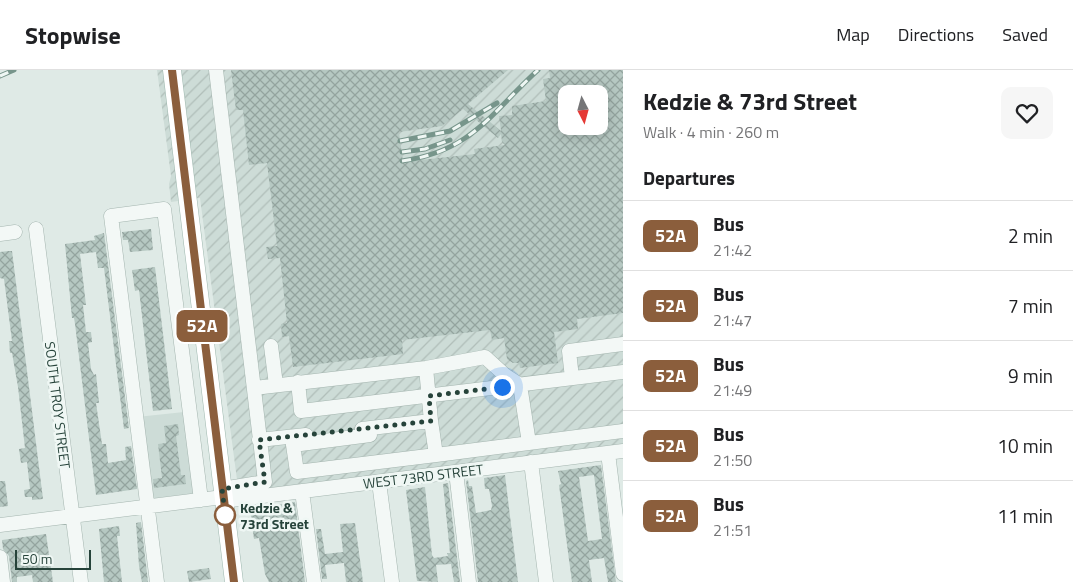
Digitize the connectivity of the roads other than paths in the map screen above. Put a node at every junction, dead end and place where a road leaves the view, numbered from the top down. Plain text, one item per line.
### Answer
1 (172, 70) edge
2 (216, 70) edge
3 (36, 229) dead end
4 (15, 232) dead end
5 (0, 234) edge
6 (623, 344) edge
7 (271, 346) dead end
8 (426, 368) junction
9 (623, 372) edge
10 (572, 378) junction
11 (298, 382) junction
12 (520, 384) junction
13 (276, 385) junction
14 (254, 388) junction
15 (429, 396) junction
16 (431, 421) junction
17 (370, 428) junction
18 (623, 431) edge
19 (259, 440) junction
20 (529, 443) junction
21 (623, 451) edge
22 (608, 453) junction
23 (436, 455) junction
24 (531, 462) junction
25 (456, 472) junction
26 (379, 482) junction
27 (302, 491) junction
28 (223, 496) junction
29 (201, 500) junction
30 (148, 507) junction
31 (72, 516) junction
32 (0, 525) edge
33 (0, 557) edge
34 (623, 574) edge
35 (3, 582) edge
36 (81, 582) edge
37 (157, 582) edge
38 (234, 582) edge
39 (314, 582) edge
40 (392, 582) edge
41 (469, 582) edge
42 (546, 582) edge

1 - 28 main road
2 - 14 street
3 - 31 street, SOUTH TROY STREET
4 - 5 street
6 - 10 street
7 - 13 street
8 - 11 street
8 - 12 street
8 - 15 street
9 - 10 street
10 - 12 street
11 - 13 street
11 - 15 street
12 - 15 street
12 - 20 street
13 - 14 street
14 - 19 street
15 - 16 street
16 - 17 street
16 - 23 street
17 - 19 street
17 - 23 street
18 - 20 street
19 - 28 street
20 - 23 street
21 - 22 street, WEST 73RD STREET
22 - 24 street, WEST 73RD STREET
22 - 34 street
24 - 25 street, WEST 73RD STREET
24 - 42 street
25 - 26 street, WEST 73RD STREET
25 - 41 street
26 - 27 street, WEST 73RD STREET
26 - 40 street
27 - 28 street, WEST 73RD STREET
27 - 39 street
28 - 29 street, WEST 73RD STREET
28 - 38 main road
29 - 30 street, WEST 73RD STREET
29 - 30 street
30 - 31 street, WEST 73RD STREET
30 - 37 street
31 - 32 street, WEST 73RD STREET
31 - 36 street, SOUTH TROY STREET
33 - 35 street

